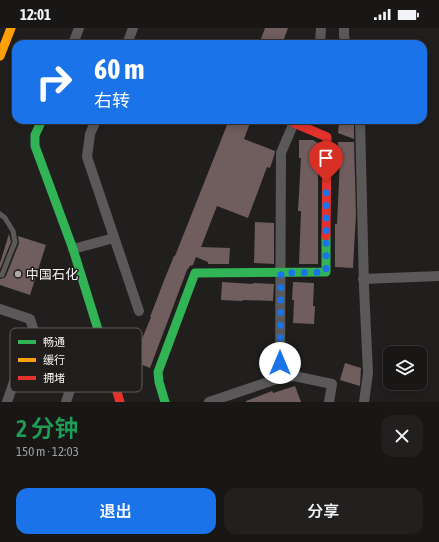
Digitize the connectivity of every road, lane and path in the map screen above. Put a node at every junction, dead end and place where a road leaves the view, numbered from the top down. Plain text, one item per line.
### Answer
1 (11, 28) edge
2 (79, 28) edge
3 (133, 28) edge
4 (321, 28) edge
5 (344, 28) edge
6 (74, 40) edge
7 (128, 40) edge
8 (320, 40) edge
9 (345, 40) edge
10 (0, 56) edge
11 (40, 124) edge
12 (94, 124) edge
13 (293, 124) edge
14 (300, 124) edge
15 (360, 124) edge
16 (0, 214) edge
17 (114, 238) junction
18 (73, 249) junction
19 (281, 273) junction
20 (0, 276) edge
21 (439, 276) edge
22 (363, 279) junction
23 (0, 309) edge
24 (139, 311) dead end
25 (33, 328) edge
26 (97, 328) edge
27 (280, 378) junction
28 (10, 391) edge
29 (69, 392) edge
30 (117, 392) edge
31 (238, 397) edge
32 (6, 402) edge
33 (66, 402) edge
34 (120, 402) edge
35 (165, 402) edge
36 (209, 402) edge
37 (329, 402) edge
38 (364, 402) edge

1 - 10 main road
2 - 6 street
3 - 7 street
4 - 8 street
5 - 9 street
11 - 18 main road
12 - 17 street
13 - 19 street
14 - 19 main road
15 - 22 street
16 - 20 lane
17 - 18 street
17 - 24 street
18 - 26 main road
19 - 27 street
19 - 35 main road
21 - 22 street
22 - 38 street
23 - 25 street
27 - 31 street
27 - 37 street
28 - 32 street
29 - 33 street
30 - 34 main road
31 - 36 street

